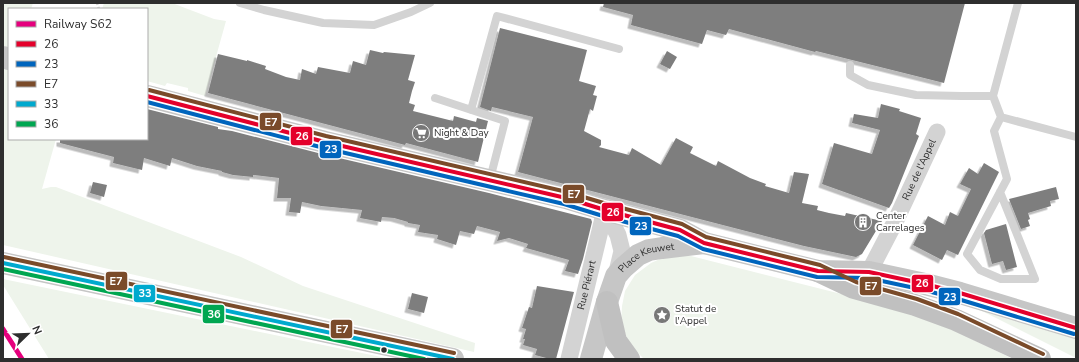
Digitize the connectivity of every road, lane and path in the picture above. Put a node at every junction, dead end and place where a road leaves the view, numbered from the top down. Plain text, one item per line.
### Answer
1 (240, 3) edge
2 (430, 3) edge
3 (1018, 3) edge
4 (619, 49) dead end
5 (850, 65) dead end
6 (148, 96) edge
7 (993, 96) junction
8 (435, 98) dead end
9 (471, 110) junction
10 (1001, 117) junction
11 (938, 132) dead end
12 (1076, 137) edge
13 (490, 180) junction
14 (1000, 192) junction
15 (605, 210) junction
16 (704, 243) junction
17 (13, 265) edge
18 (818, 271) junction
19 (868, 272) junction
20 (616, 276) junction
21 (606, 302) junction
22 (1076, 328) edge
23 (453, 359) edge
24 (569, 359) edge
25 (592, 359) edge
26 (629, 359) edge
27 (1040, 359) edge

1 - 2 lane
3 - 7 lane
4 - 9 lane
5 - 7 lane
6 - 13 main road
7 - 10 lane
8 - 9 lane
9 - 13 lane
10 - 12 lane
10 - 14 lane
11 - 19 street, Rue de l'Appel
13 - 15 main road
14 - 14 lane
15 - 16 main road
15 - 20 street, Place Keuwet
15 - 24 street, Rue Piérart
16 - 18 main road
16 - 20 main road, Place Keuwet
17 - 23 main road
18 - 19 main road
18 - 27 highway
19 - 22 main road
20 - 21 main road, Place Keuwet
21 - 25 main road, Place Keuwet
21 - 26 highway

